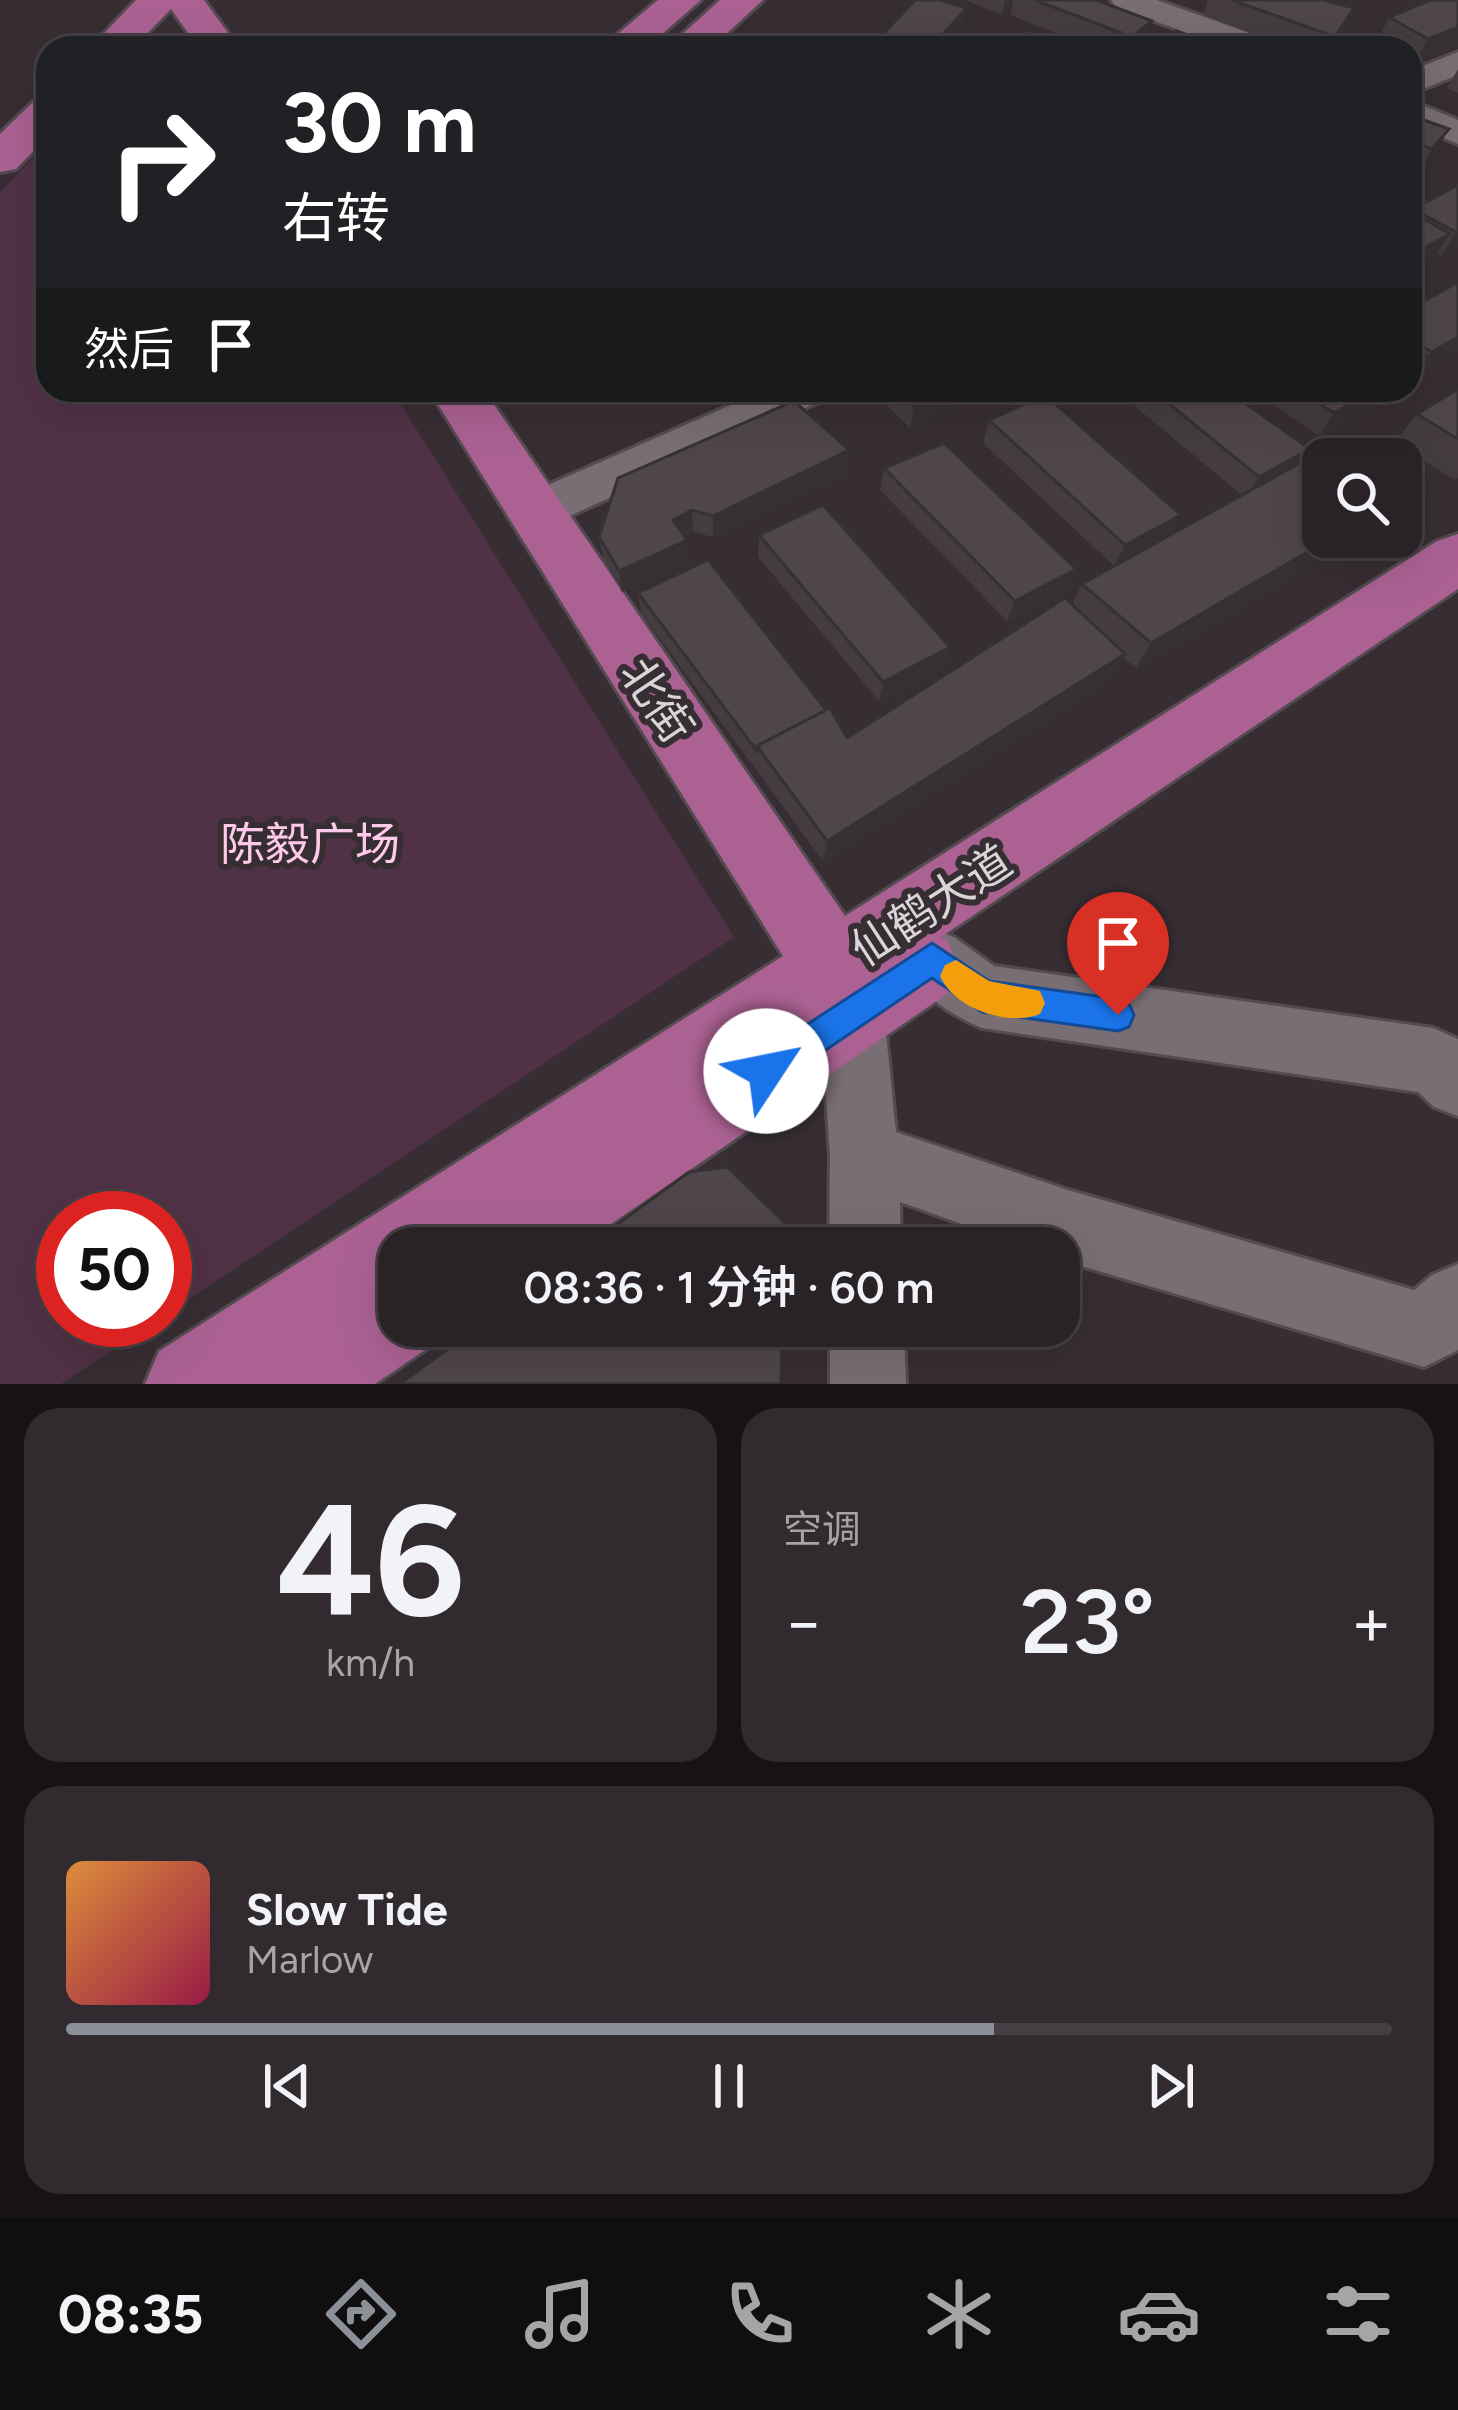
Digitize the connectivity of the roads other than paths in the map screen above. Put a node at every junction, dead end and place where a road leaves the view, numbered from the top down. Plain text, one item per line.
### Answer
1 (158, 0) edge
2 (184, 0) edge
3 (682, 0) edge
4 (744, 0) edge
5 (1127, 0) edge
6 (122, 36) edge
7 (210, 36) edge
8 (636, 36) edge
9 (701, 36) edge
10 (1226, 36) edge
11 (1458, 62) edge
12 (1422, 78) edge
13 (1422, 116) edge
14 (36, 123) edge
15 (1458, 133) edge
16 (0, 159) edge
17 (464, 402) edge
18 (778, 402) edge
19 (533, 512) junction
20 (1458, 558) edge
21 (1458, 600) edge
22 (932, 958) junction
23 (844, 991) junction
24 (1458, 1083) edge
25 (864, 1155) junction
26 (439, 1227) edge
27 (527, 1227) edge
28 (866, 1227) edge
29 (378, 1264) edge
30 (1458, 1301) edge
31 (378, 1329) edge
32 (867, 1347) edge
33 (192, 1384) edge
34 (294, 1384) edge
35 (868, 1384) edge

1 - 6 main road
2 - 7 main road
3 - 8 main road
4 - 9 main road
5 - 10 street
11 - 12 street
13 - 15 street
14 - 16 main road
17 - 19 main road, 北街
18 - 19 street
19 - 23 main road, 北街
20 - 23 main road, 仙鹤大道
21 - 22 main road, 仙鹤大道
22 - 23 main road, 仙鹤大道
22 - 24 street
23 - 25 street
23 - 26 main road, 仙鹤大道
23 - 27 main road, 仙鹤大道
25 - 28 street
25 - 30 street
29 - 33 main road, 仙鹤大道
31 - 34 main road
32 - 35 street

